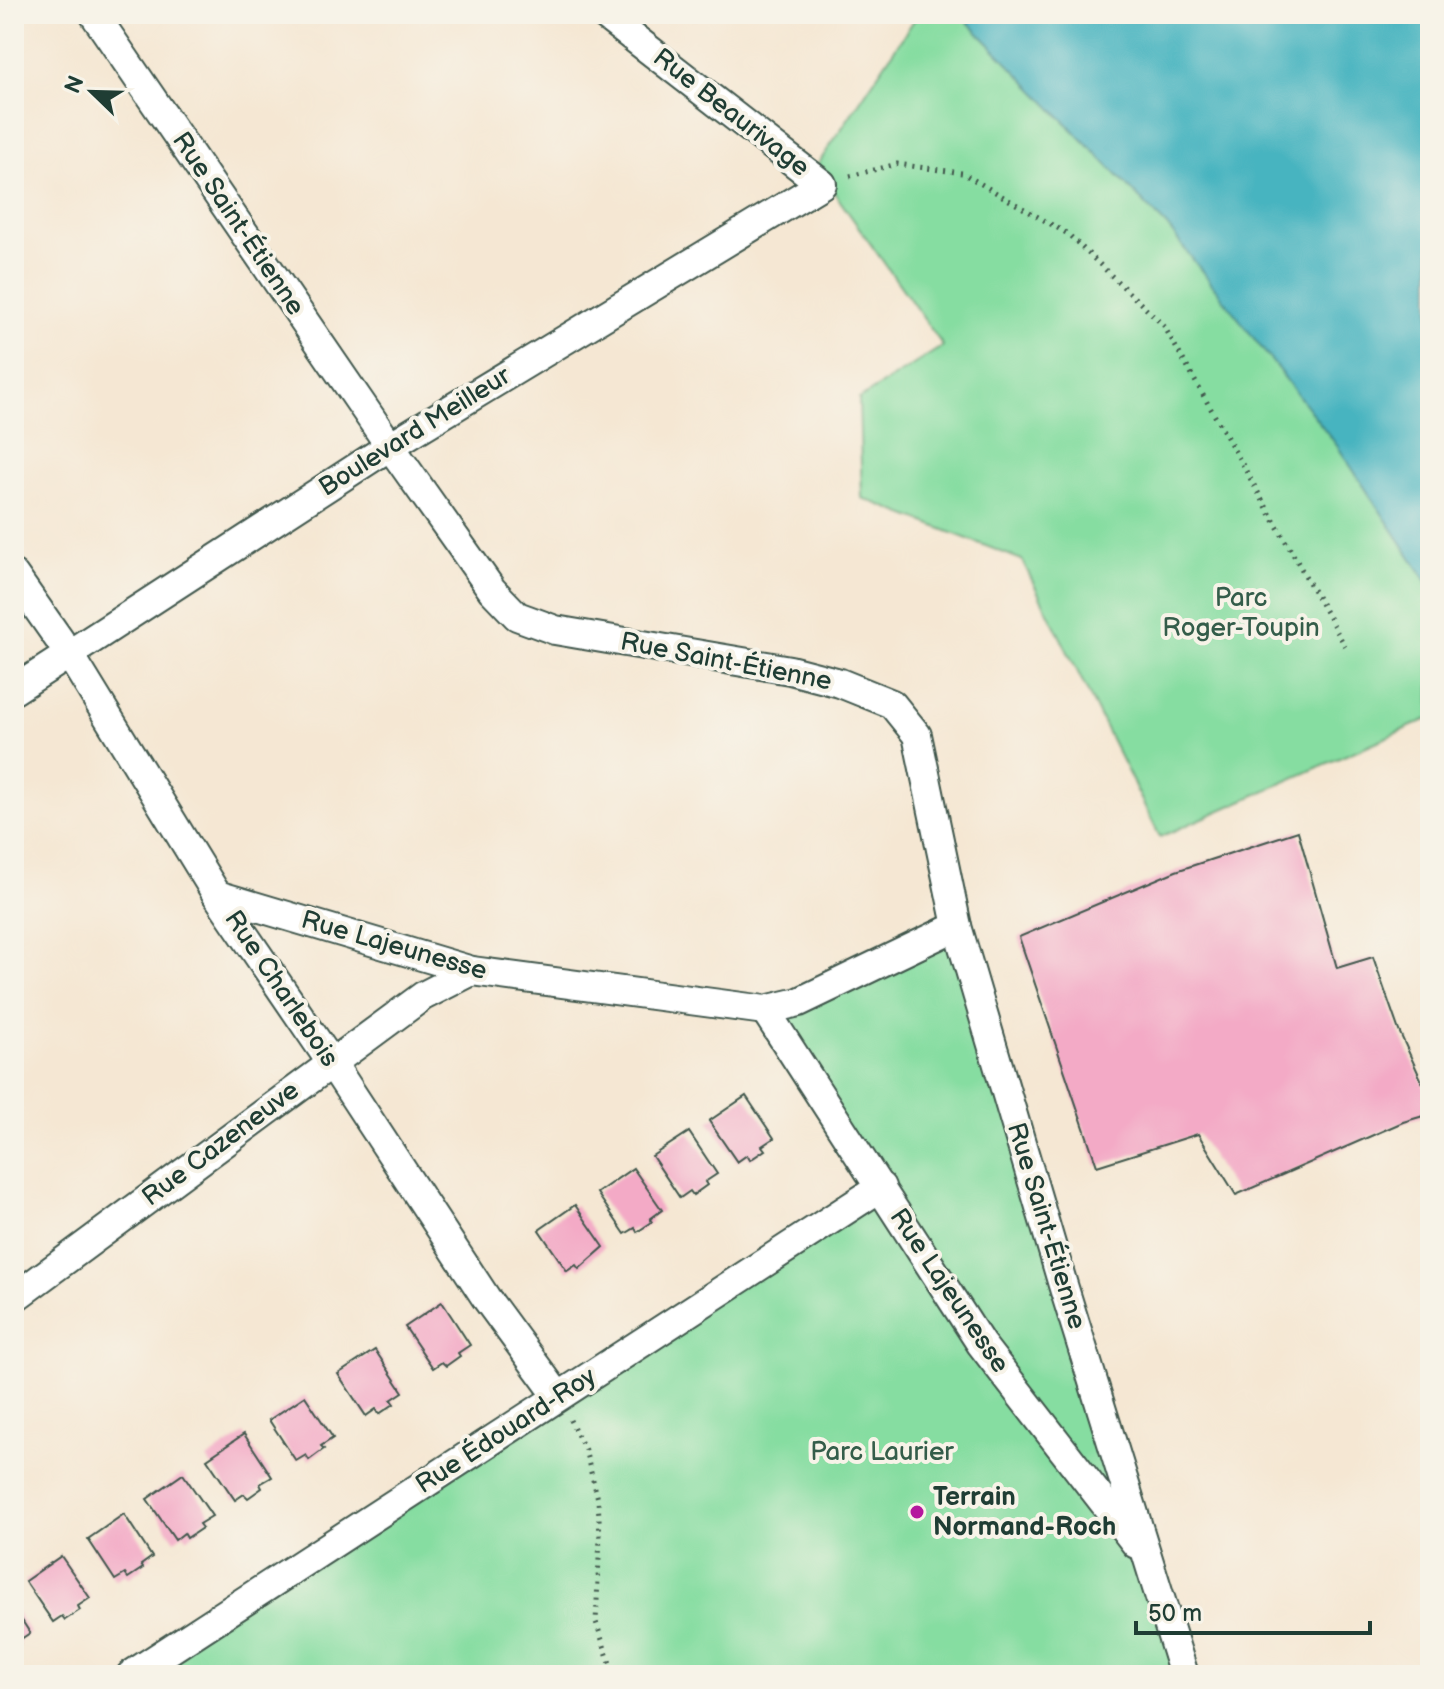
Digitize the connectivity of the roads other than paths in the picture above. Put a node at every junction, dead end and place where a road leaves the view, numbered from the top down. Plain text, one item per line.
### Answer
1 (94, 14) edge
2 (603, 14) edge
3 (822, 184) joint
4 (390, 446) junction
5 (14, 575) edge
6 (70, 655) junction
7 (14, 690) edge
8 (217, 895) junction
9 (957, 926) junction
10 (472, 971) junction
11 (765, 1010) junction
12 (331, 1062) junction
13 (881, 1187) junction
14 (14, 1298) edge
15 (558, 1396) junction
16 (1149, 1561) junction
17 (131, 1675) edge
18 (1184, 1675) edge

1 - 4 street, Rue Saint-Étienne
2 - 3 street, Rue Beaurivage
3 - 4 street, Boulevard Meilleur
4 - 6 street, Boulevard Meilleur
4 - 9 street, Rue Saint-Étienne
5 - 6 street, Rue Charlebois
6 - 7 street, Boulevard Meilleur
6 - 8 street, Rue Charlebois
8 - 10 street, Rue Lajeunesse
8 - 12 street, Rue Charlebois
9 - 11 street, Rue Lajeunesse
9 - 16 street, Rue Saint-Étienne
10 - 11 street, Rue Lajeunesse
10 - 12 street, Rue Cazeneuve
11 - 13 street, Rue Lajeunesse
12 - 14 street, Rue Cazeneuve
12 - 15 street, Rue Charlebois
13 - 15 street, Rue Édouard-Roy
13 - 16 street, Rue Lajeunesse
15 - 17 street, Rue Édouard-Roy
16 - 18 street, Rue Saint-Étienne

